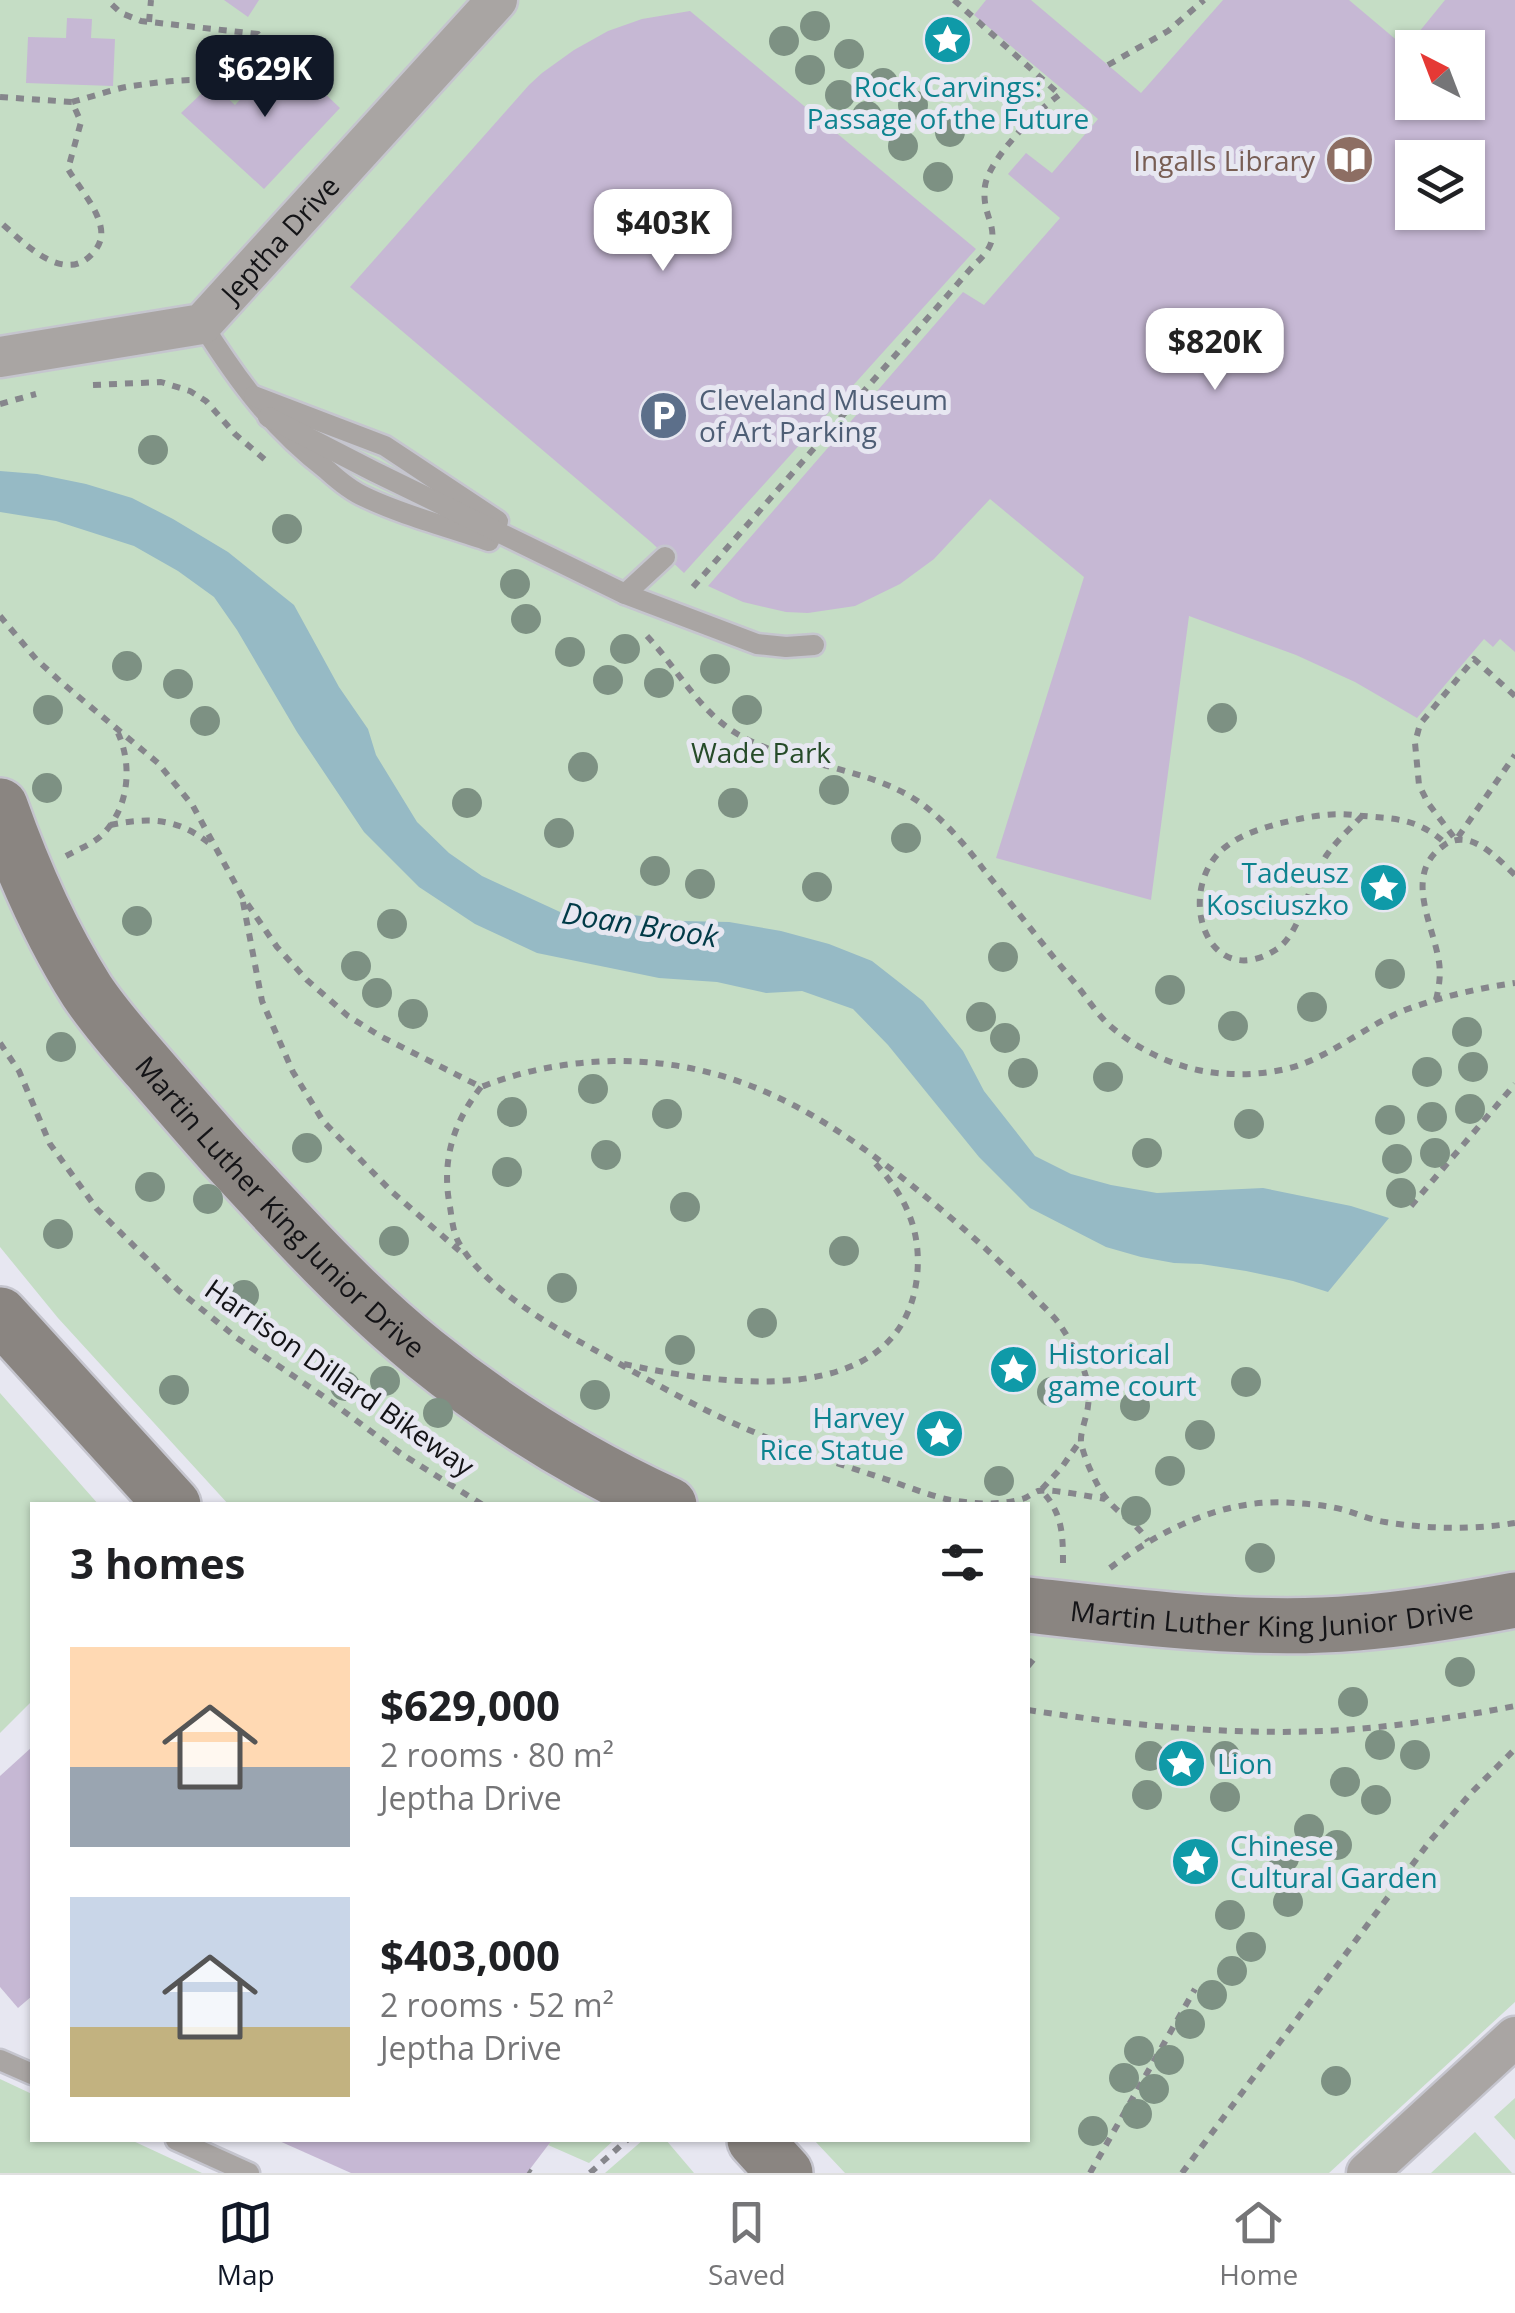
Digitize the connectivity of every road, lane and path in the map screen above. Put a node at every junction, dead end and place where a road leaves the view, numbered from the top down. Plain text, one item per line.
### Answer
1 (107, 0) edge
2 (150, 0) edge
3 (496, 0) edge
4 (954, 0) edge
5 (1204, 0) edge
6 (149, 22) junction
7 (1108, 65) dead end
8 (0, 97) edge
9 (72, 102) junction
10 (0, 222) edge
11 (202, 324) junction
12 (0, 357) edge
13 (88, 386) dead end
14 (48, 391) dead end
15 (249, 395) junction
16 (0, 404) edge
17 (278, 470) dead end
18 (665, 557) dead end
19 (576, 571) junction
20 (693, 587) dead end
21 (625, 594) junction
22 (0, 616) edge
23 (644, 633) dead end
24 (814, 646) dead end
25 (674, 649) dead end
26 (668, 659) junction
27 (1515, 696) edge
28 (116, 727) junction
29 (1515, 755) edge
30 (0, 806) edge
31 (1362, 816) junction
32 (110, 825) junction
33 (1456, 840) junction
34 (1445, 844) junction
35 (216, 848) junction
36 (1515, 875) edge
37 (26, 876) junction
38 (242, 896) junction
39 (1515, 982) edge
40 (1436, 1000) junction
41 (0, 1043) edge
42 (1515, 1084) edge
43 (481, 1087) junction
44 (858, 1145) junction
45 (1411, 1206) dead end
46 (475, 1264) junction
47 (0, 1315) edge
48 (617, 1362) junction
49 (1080, 1440) junction
50 (1040, 1490) junction
51 (1106, 1499) junction
52 (170, 1502) edge
53 (477, 1502) edge
54 (662, 1502) edge
55 (974, 1502) edge
56 (1007, 1502) edge
57 (1515, 1523) edge
58 (1148, 1540) junction
59 (1110, 1568) dead end
60 (1515, 1600) edge
61 (1051, 1608) edge
62 (1515, 1706) edge
63 (1030, 1710) edge
64 (1515, 1750) edge
65 (1195, 1988) dead end
66 (1515, 2038) edge
67 (0, 2060) edge
68 (30, 2073) edge
69 (180, 2142) edge
70 (625, 2142) edge
71 (756, 2142) edge
72 (249, 2173) edge
73 (590, 2173) edge
74 (784, 2173) edge
75 (1090, 2173) edge
76 (1182, 2173) edge
77 (1367, 2173) edge

1 - 6 path
2 - 6 path
3 - 11 street, Jeptha Drive
4 - 20 path
5 - 7 path
6 - 9 path
8 - 9 path
9 - 10 path
11 - 12 street, Jeptha Drive
11 - 15 lane
13 - 17 path
14 - 16 path
15 - 19 lane
15 - 19 lane
18 - 21 lane
19 - 21 lane
21 - 24 lane
22 - 28 path
23 - 26 path
25 - 26 path
26 - 40 path
27 - 33 path
28 - 32 path
28 - 35 path
29 - 33 path
30 - 37 main road, Martin Luther King Junior Drive
31 - 31 path
31 - 34 path
32 - 35 path
32 - 37 path
33 - 34 path
33 - 36 path
34 - 40 path
35 - 38 path
37 - 54 main road, Martin Luther King Junior Drive
38 - 43 path
38 - 46 path
39 - 40 path
41 - 53 path, Harrison Dillard Bikeway
42 - 45 path
43 - 44 path
43 - 46 path
44 - 48 path
44 - 49 path
46 - 48 path
47 - 52 main road
48 - 55 path
49 - 50 path
49 - 51 path
50 - 51 path
50 - 56 path
50 - 61 path
51 - 58 path
57 - 58 path
58 - 59 path
60 - 61 main road, Martin Luther King Junior Drive
62 - 63 path
64 - 76 path
65 - 75 path
66 - 77 street
67 - 68 lane
69 - 72 lane
70 - 73 path
71 - 74 main road

